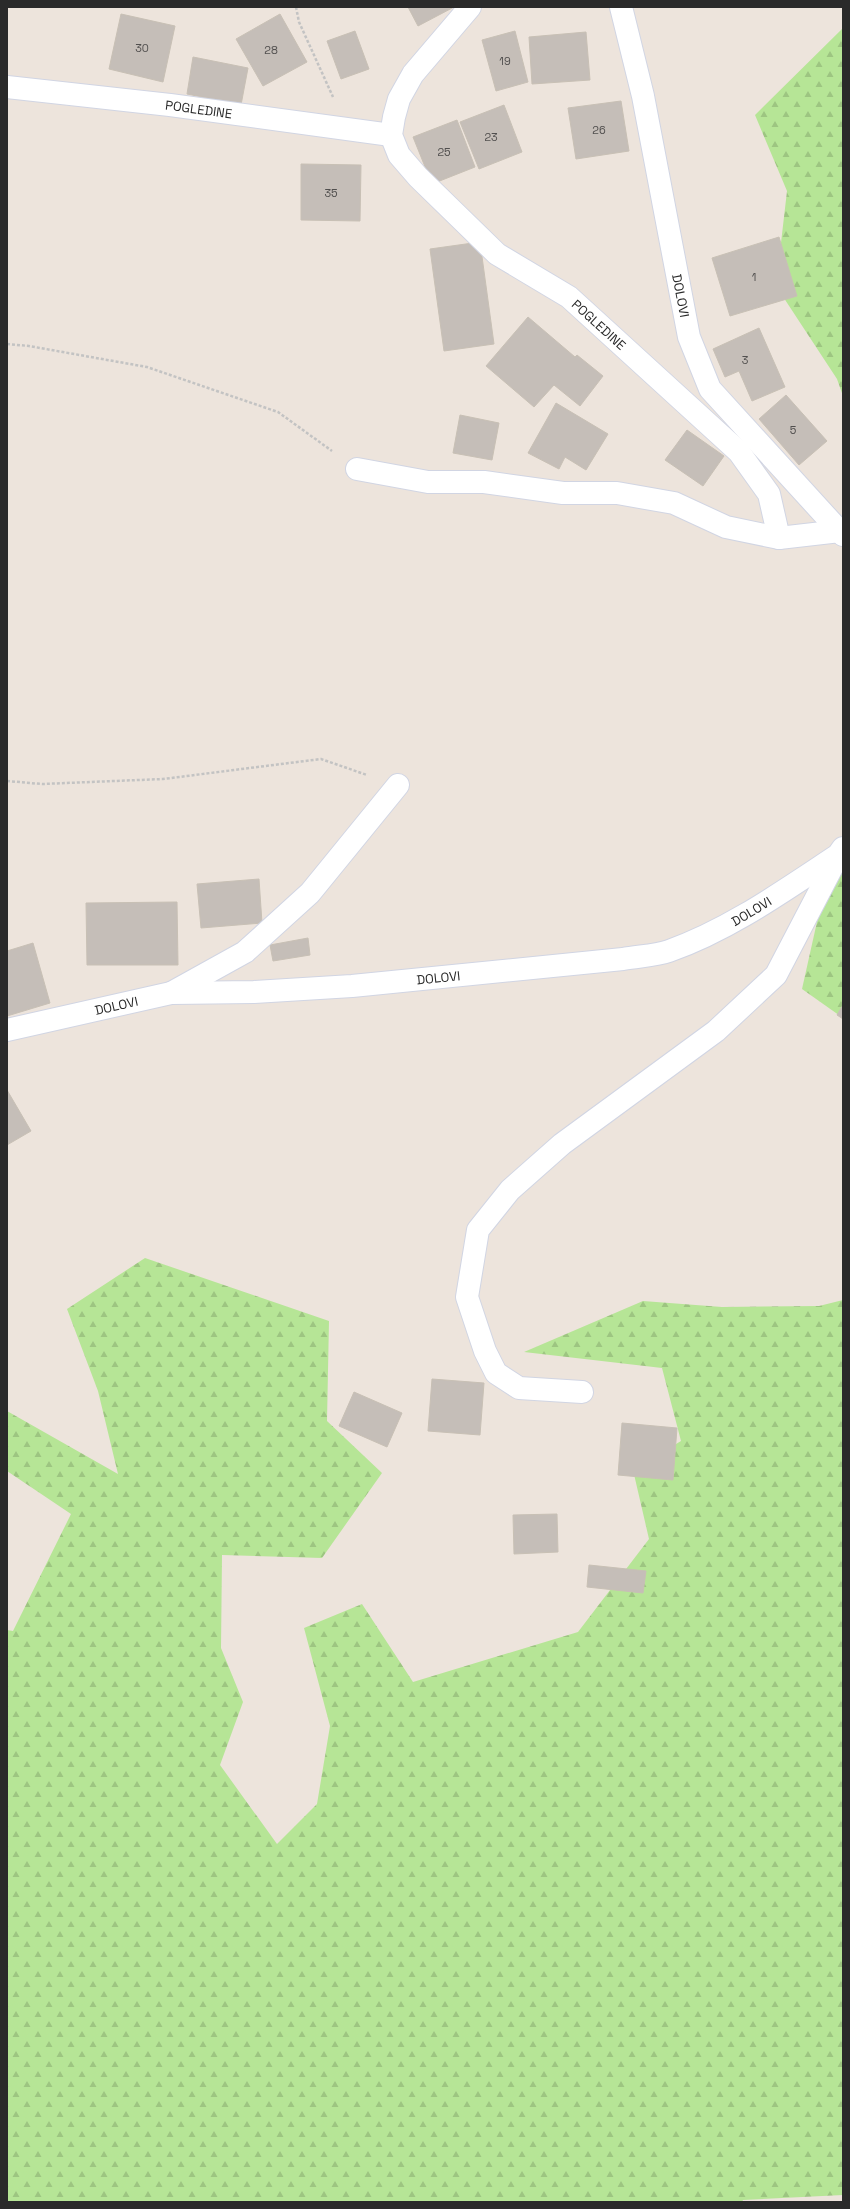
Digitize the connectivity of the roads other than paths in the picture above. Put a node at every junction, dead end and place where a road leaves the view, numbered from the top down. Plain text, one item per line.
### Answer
1 (470, 7) edge
2 (621, 7) edge
3 (7, 87) edge
4 (391, 134) junction
5 (357, 469) road end
6 (842, 533) edge
7 (779, 538) junction
8 (398, 785) road end
9 (841, 852) edge
10 (171, 994) junction
11 (7, 1030) edge
12 (582, 1392) dead end

1 - 4 street
2 - 6 street, DOLOVI
3 - 4 street, POGLEDINE
4 - 7 street, POGLEDINE
5 - 7 street
6 - 7 street
8 - 10 street
9 - 10 street, DOLOVI
9 - 12 street
10 - 11 street, DOLOVI

